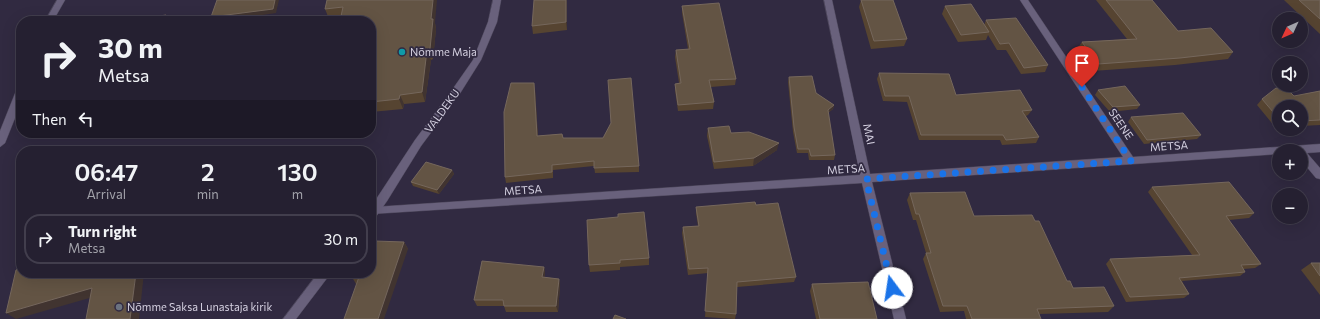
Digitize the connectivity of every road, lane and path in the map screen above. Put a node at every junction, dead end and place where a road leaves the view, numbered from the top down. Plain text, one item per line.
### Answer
1 (61, 0) edge
2 (497, 0) edge
3 (828, 0) edge
4 (1024, 0) edge
5 (52, 16) edge
6 (16, 103) edge
7 (0, 143) edge
8 (1320, 148) edge
9 (1308, 150) edge
10 (1272, 153) edge
11 (1131, 161) junction
12 (1308, 161) edge
13 (1320, 175) edge
14 (866, 179) junction
15 (376, 207) edge
16 (376, 213) edge
17 (321, 278) edge
18 (289, 319) edge
19 (900, 319) edge

1 - 5 street
2 - 15 street, VALDEKU
3 - 14 street, MAI
4 - 11 street, SEENE
6 - 7 street
8 - 9 street, METSA
10 - 11 street, METSA
11 - 14 street, METSA
12 - 13 street
14 - 16 street, METSA
14 - 19 street, MAI
17 - 18 street

